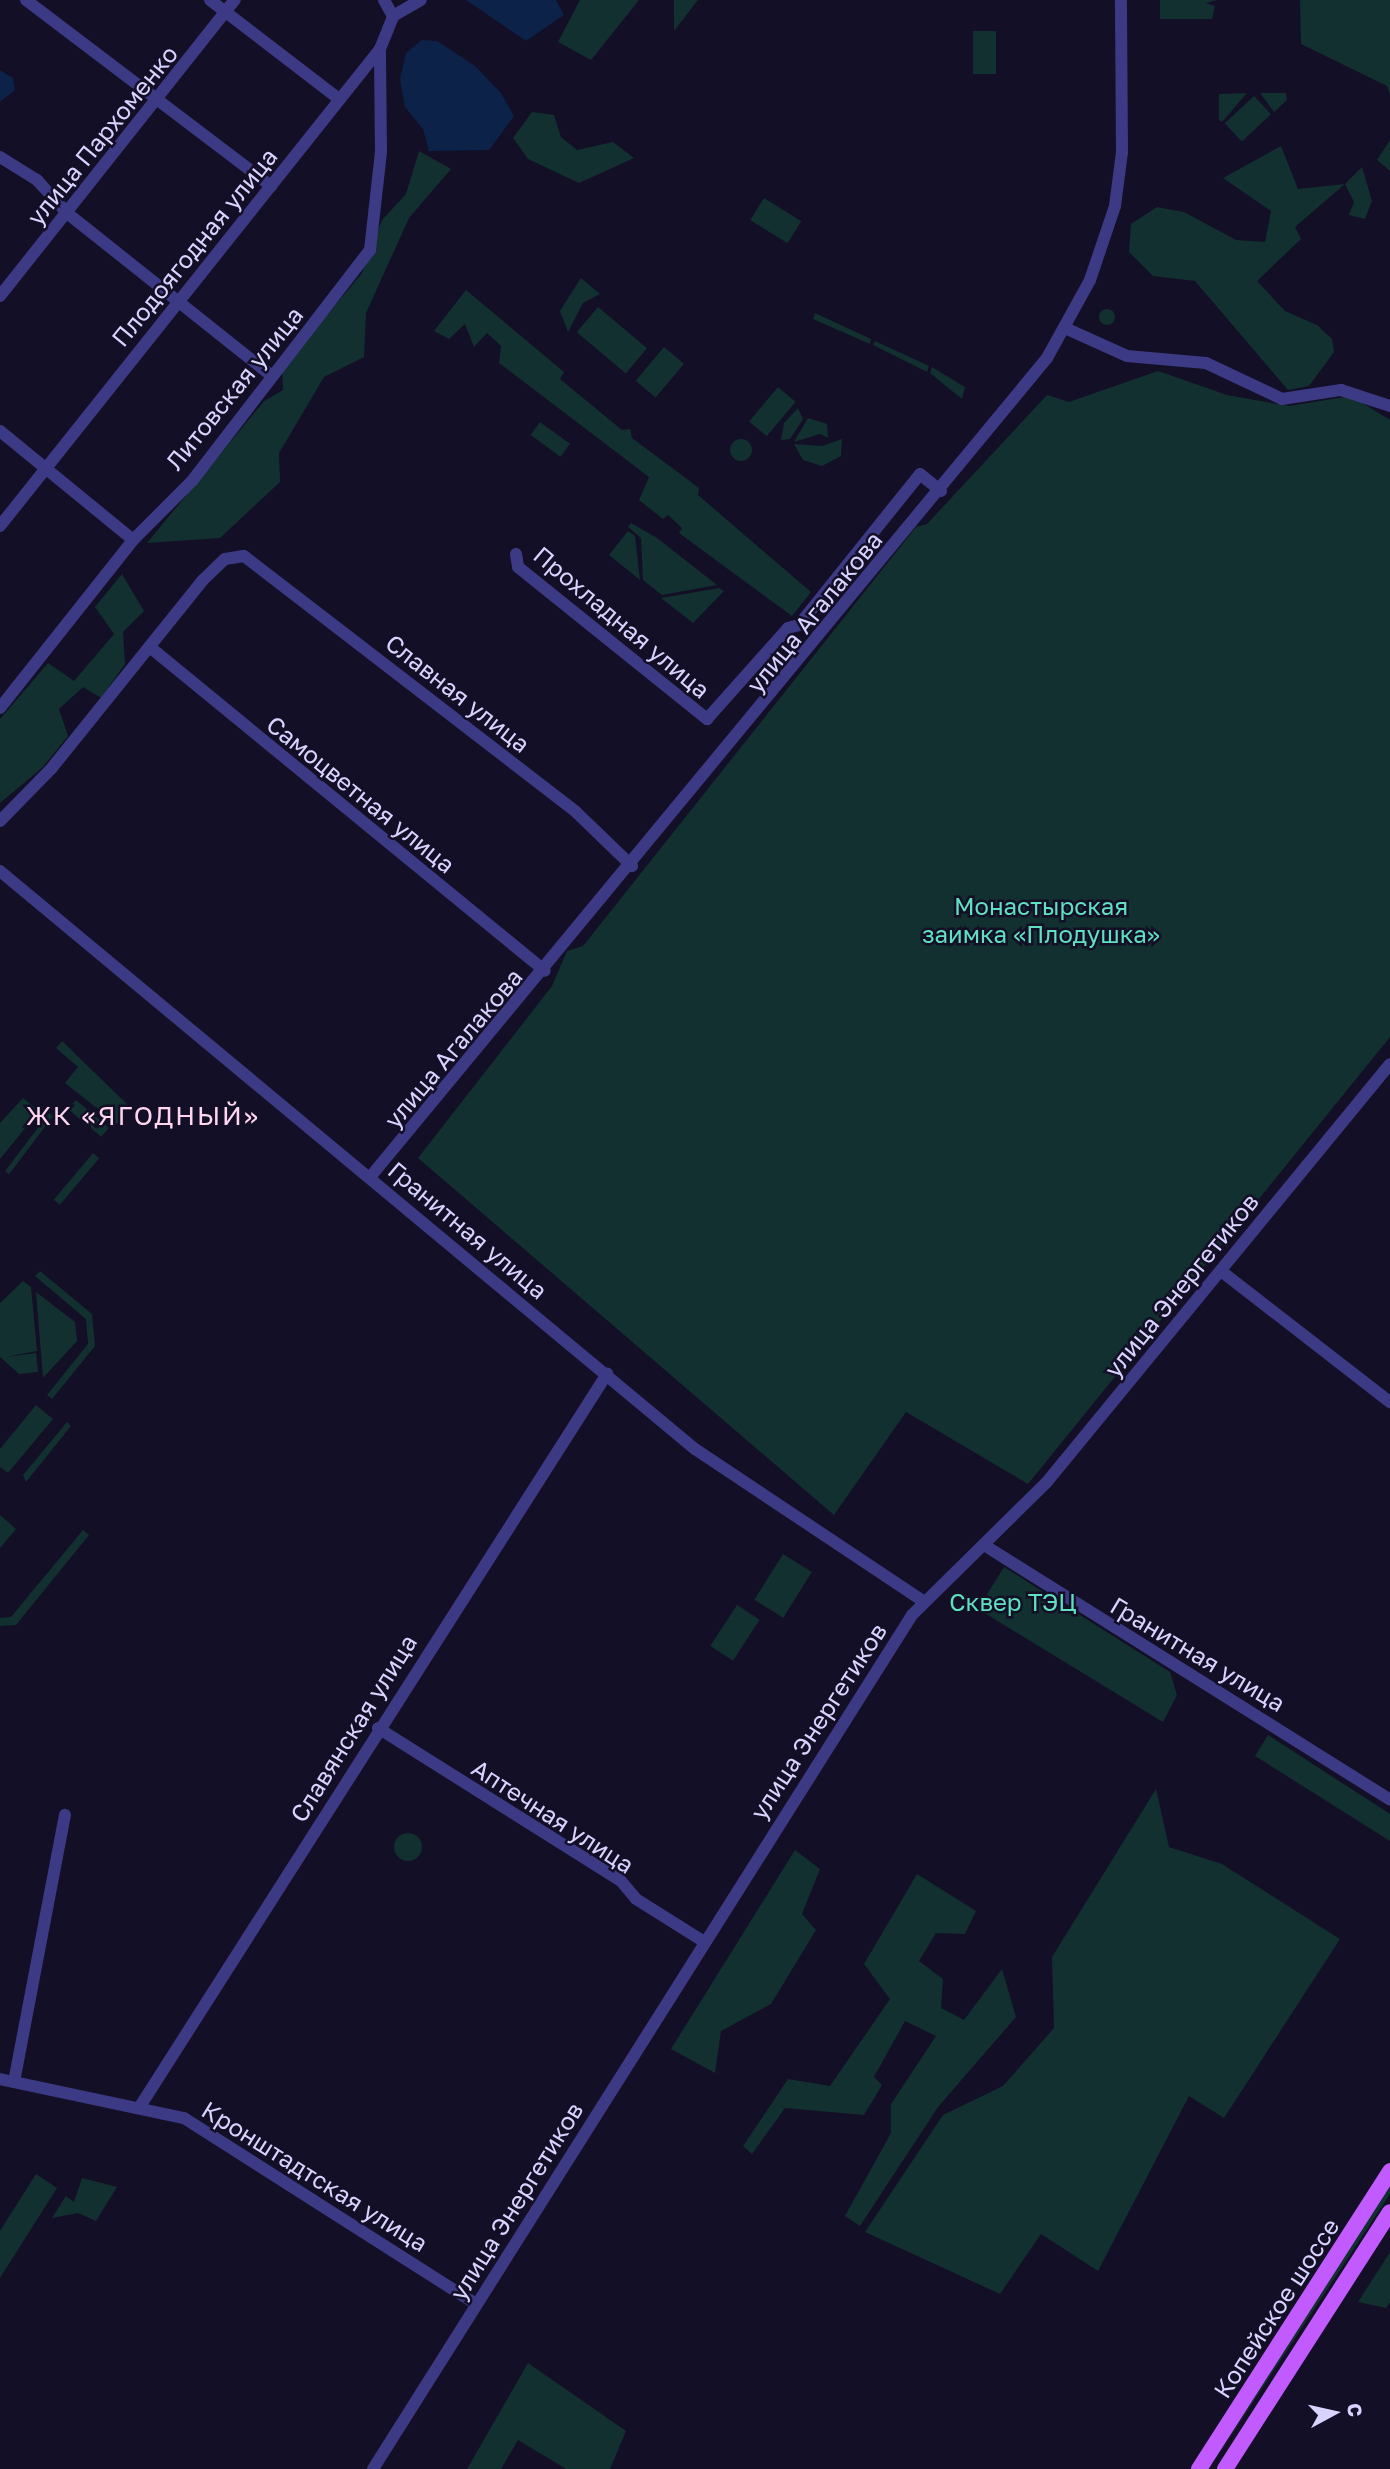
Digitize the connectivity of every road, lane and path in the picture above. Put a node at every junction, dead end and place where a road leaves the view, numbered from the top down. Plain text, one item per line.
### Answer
1 (26, 0) edge
2 (210, 0) edge
3 (235, 0) edge
4 (384, 0) edge
5 (421, 0) edge
6 (1121, 0) edge
7 (224, 14) junction
8 (393, 16) junction
9 (380, 49) junction
10 (339, 99) junction
11 (157, 101) junction
12 (0, 158) edge
13 (271, 186) junction
14 (67, 213) junction
15 (0, 296) edge
16 (175, 301) junction
17 (1065, 328) junction
18 (272, 376) junction
19 (1390, 406) edge
20 (0, 430) edge
21 (48, 464) junction
22 (940, 491) junction
23 (0, 526) edge
24 (133, 540) junction
25 (516, 554) dead end
26 (151, 648) junction
27 (0, 708) edge
28 (0, 821) edge
29 (632, 866) junction
30 (0, 871) edge
31 (545, 971) junction
32 (1390, 1065) edge
33 (371, 1176) junction
34 (1221, 1270) junction
35 (607, 1374) junction
36 (1390, 1402) edge
37 (984, 1545) junction
38 (923, 1601) junction
39 (378, 1728) junction
40 (1390, 1800) edge
41 (65, 1815) dead end
42 (703, 1941) junction
43 (0, 2079) edge
44 (15, 2082) junction
45 (139, 2108) junction
46 (1390, 2171) edge
47 (1390, 2212) edge
48 (476, 2304) junction
49 (373, 2469) edge
50 (1199, 2469) edge
51 (1225, 2469) edge

1 - 11 street
2 - 7 street
3 - 7 street, улица Пархоменко
4 - 8 street
5 - 8 street
6 - 17 street, улица Агалакова
7 - 10 street
7 - 11 street, улица Пархоменко
8 - 9 street, Плодоягодная улица
9 - 10 street, Плодоягодная улица
9 - 18 street, Литовская улица
10 - 13 street, Плодоягодная улица
11 - 13 street
11 - 14 street, улица Пархоменко
12 - 14 street
13 - 16 street, Плодоягодная улица
14 - 15 street, улица Пархоменко
14 - 16 street
16 - 18 street
16 - 21 street, Плодоягодная улица
17 - 19 street
17 - 22 street, улица Агалакова
18 - 24 street, Литовская улица
20 - 21 street
21 - 23 street, Плодоягодная улица
21 - 24 street
22 - 25 street, Прохладная улица
22 - 29 street, улица Агалакова
24 - 27 street, Литовская улица
26 - 28 street
26 - 29 street, Славная улица
26 - 31 street, Самоцветная улица
29 - 31 street, улица Агалакова
30 - 33 street, Гранитная улица
31 - 33 street, улица Агалакова
32 - 34 street, улица Энергетиков
33 - 35 street, Гранитная улица
34 - 36 street
34 - 37 street, улица Энергетиков
35 - 38 street, Гранитная улица
35 - 39 street, Славянская улица
37 - 38 street, улица Энергетиков
37 - 40 street, Гранитная улица
38 - 42 street, улица Энергетиков
39 - 42 street, Аптечная улица
39 - 45 street, Славянская улица
41 - 44 street
42 - 48 street, улица Энергетиков
43 - 44 street, Кронштадтская улица
44 - 45 street, Кронштадтская улица
45 - 48 street, Кронштадтская улица
46 - 50 main road, Копейское шоссе
47 - 51 main road, Копейское шоссе
48 - 49 street, улица Энергетиков

